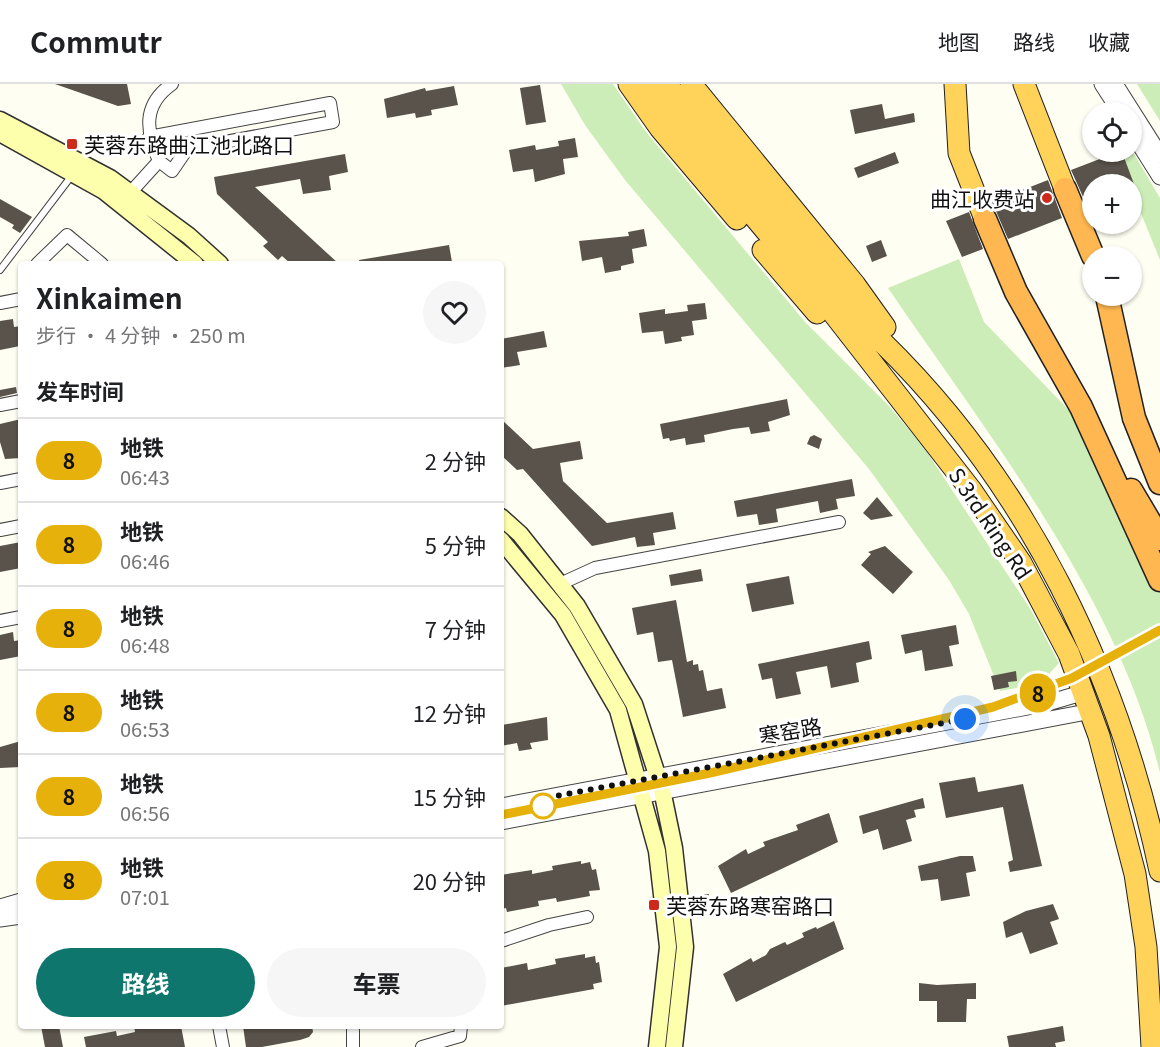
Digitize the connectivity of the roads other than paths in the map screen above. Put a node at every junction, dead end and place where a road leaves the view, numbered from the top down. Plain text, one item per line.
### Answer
1 (172, 84) edge
2 (629, 84) edge
3 (649, 84) edge
4 (666, 84) edge
5 (691, 84) edge
6 (955, 84) edge
7 (1024, 84) edge
8 (1102, 84) edge
9 (1115, 84) edge
10 (1114, 102) edge
11 (0, 120) edge
12 (0, 133) edge
13 (149, 137) junction
14 (1142, 148) edge
15 (1160, 155) edge
16 (159, 161) junction
17 (73, 174) junction
18 (1160, 177) edge
19 (1065, 189) joint
20 (130, 193) junction
21 (985, 219) joint
22 (1089, 246) edge
23 (40, 261) edge
24 (98, 261) edge
25 (191, 261) edge
26 (217, 261) edge
27 (0, 270) edge
28 (814, 275) junction
29 (18, 300) edge
30 (0, 303) edge
31 (1109, 306) edge
32 (916, 375) junction
33 (893, 388) junction
34 (18, 402) edge
35 (0, 405) edge
36 (1081, 407) junction
37 (1140, 436) junction
38 (1160, 470) edge
39 (18, 480) edge
40 (0, 483) edge
41 (1160, 483) edge
42 (504, 520) edge
43 (839, 522) dead end
44 (18, 527) edge
45 (0, 530) edge
46 (1160, 539) edge
47 (504, 544) edge
48 (1160, 580) edge
49 (560, 584) junction
50 (18, 618) edge
51 (0, 621) edge
52 (1088, 702) junction
53 (659, 783) junction
54 (639, 787) junction
55 (504, 806) edge
56 (504, 821) edge
57 (1160, 871) edge
58 (18, 902) edge
59 (0, 907) edge
60 (18, 916) edge
61 (587, 918) dead end
62 (0, 919) edge
63 (504, 940) edge
64 (220, 1029) edge
65 (353, 1029) edge
66 (461, 1029) edge
67 (356, 1046) edge
68 (223, 1047) edge
69 (422, 1047) edge
70 (657, 1047) edge
71 (674, 1047) edge
72 (1152, 1047) edge

1 - 13 street
2 - 33 highway
3 - 28 highway, S 3rd Ring Rd
4 - 28 highway, S 3rd Ring Rd
5 - 32 highway
6 - 21 highway
7 - 19 highway
8 - 10 street
9 - 15 street
11 - 20 main road
12 - 17 main road
13 - 16 street
13 - 16 street
14 - 18 street
16 - 20 street
17 - 25 main road
17 - 27 lane
19 - 22 highway
20 - 26 main road
21 - 36 highway
23 - 24 street
28 - 32 highway, S 3rd Ring Rd
28 - 33 highway, S 3rd Ring Rd
29 - 30 street
31 - 37 highway
32 - 57 highway, S 3rd Ring Rd
33 - 52 highway, S 3rd Ring Rd
34 - 35 street
36 - 46 highway
36 - 48 highway
37 - 38 highway
37 - 41 highway
39 - 40 street
42 - 49 main road
43 - 49 street
44 - 45 street
47 - 54 main road
49 - 53 main road
50 - 51 street
52 - 53 street, 寒窑路
52 - 72 highway, S 3rd Ring Rd
53 - 54 street, 寒窑路
53 - 71 main road
54 - 55 street, 寒窑路
54 - 56 street, 寒窑路
54 - 70 main road
58 - 59 street
60 - 62 street
61 - 63 street
64 - 68 street
65 - 67 street
66 - 69 street

